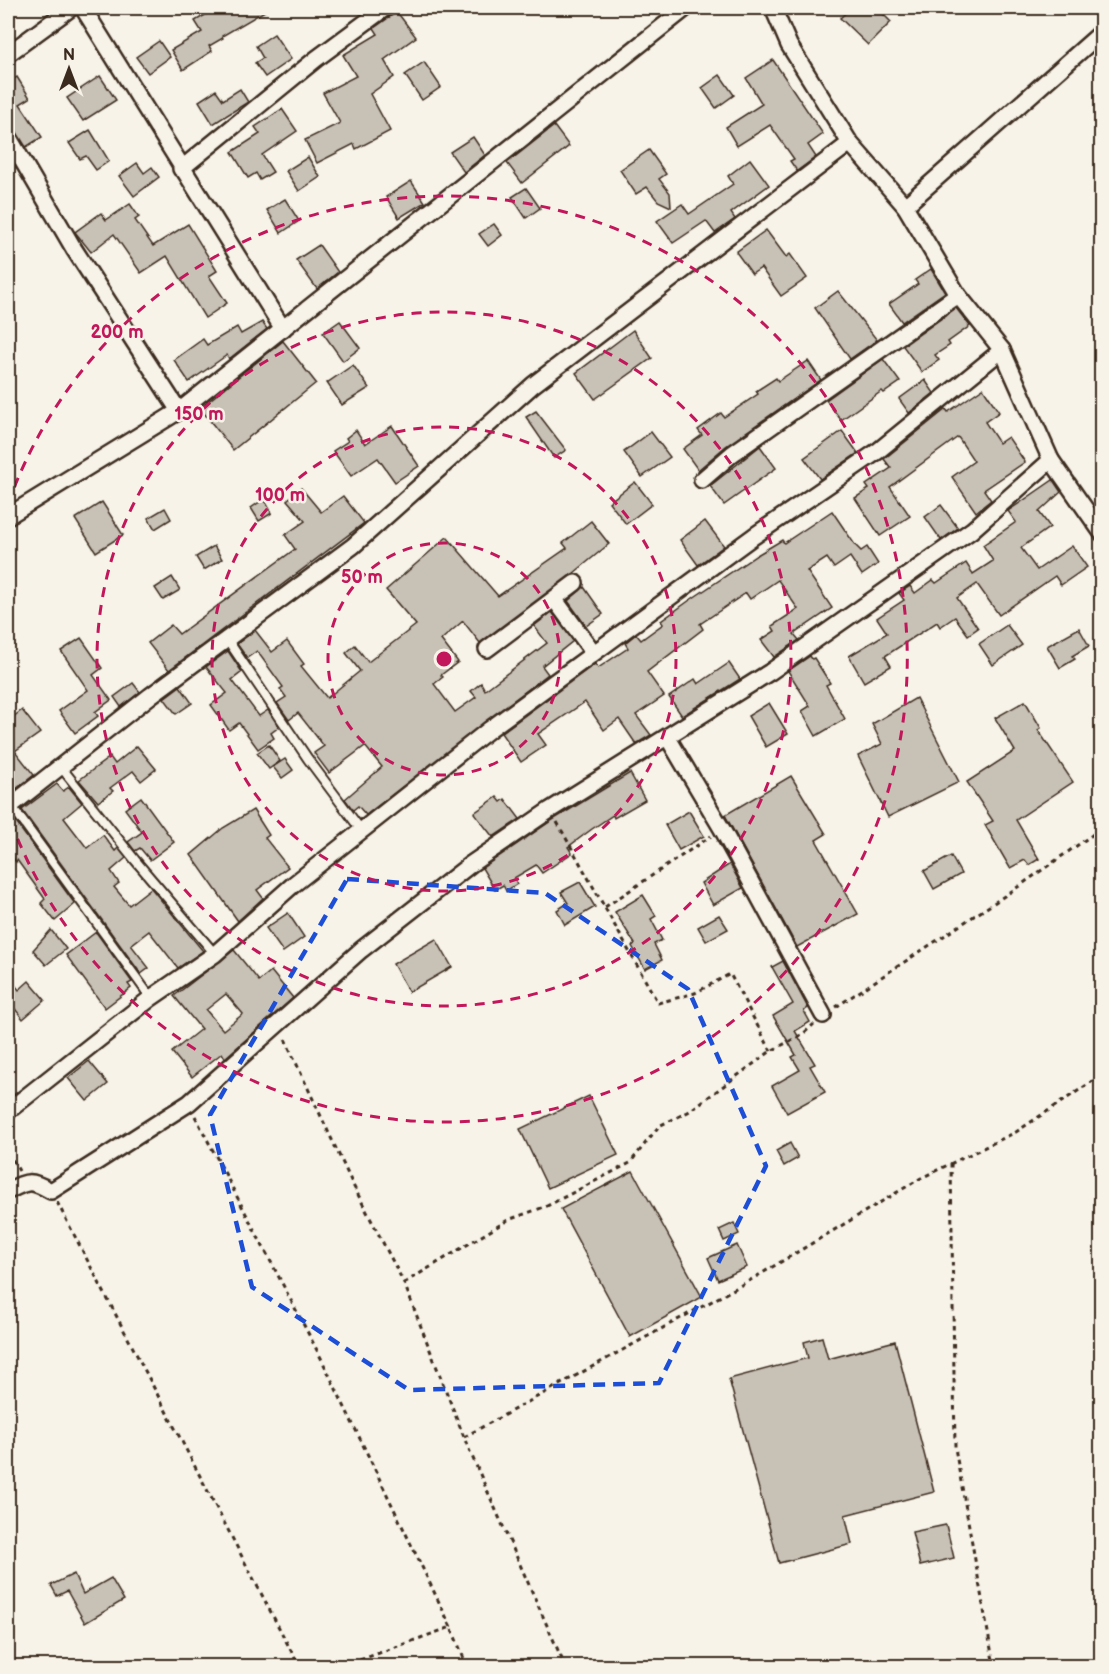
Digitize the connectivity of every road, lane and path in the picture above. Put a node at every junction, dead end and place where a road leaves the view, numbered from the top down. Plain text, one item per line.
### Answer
1 (71, 8) edge
2 (83, 8) edge
3 (385, 8) edge
4 (686, 8) edge
5 (774, 8) edge
6 (1101, 32) edge
7 (8, 54) edge
8 (8, 136) edge
9 (850, 143) junction
10 (181, 169) junction
11 (905, 206) junction
12 (958, 295) junction
13 (282, 329) junction
14 (1002, 350) junction
15 (179, 411) junction
16 (1051, 460) junction
17 (702, 480) dead end
18 (8, 516) edge
19 (1101, 533) edge
20 (575, 583) dead end
21 (555, 600) junction
22 (227, 639) junction
23 (487, 649) dead end
24 (593, 652) junction
25 (668, 738) junction
26 (61, 766) junction
27 (9, 806) edge
28 (550, 810) junction
29 (1101, 828) edge
30 (361, 830) junction
31 (722, 830) junction
32 (605, 907) junction
33 (216, 954) junction
34 (151, 998) junction
35 (823, 1015) junction
36 (278, 1023) junction
37 (771, 1051) junction
38 (1101, 1075) edge
39 (189, 1104) junction
40 (8, 1111) edge
41 (8, 1152) edge
42 (951, 1162) junction
43 (26, 1182) junction
44 (8, 1191) edge
45 (51, 1191) junction
46 (404, 1283) junction
47 (464, 1437) junction
48 (451, 1627) junction
49 (298, 1666) edge
50 (343, 1666) edge
51 (467, 1666) edge
52 (566, 1666) edge
53 (994, 1666) edge

1 - 7 street
2 - 10 street
3 - 10 street
4 - 13 street
5 - 9 street
6 - 11 street
8 - 15 street
9 - 11 street
9 - 22 street
10 - 13 street
11 - 12 street
12 - 14 street
12 - 17 street
13 - 15 street
14 - 16 street
14 - 24 street
15 - 18 street
16 - 19 street
16 - 25 street
20 - 21 street
21 - 23 street
21 - 24 street
22 - 26 street
22 - 30 lane
24 - 30 street
25 - 28 street
25 - 31 street
26 - 27 street
26 - 33 lane
27 - 34 lane
28 - 32 path
28 - 36 street
29 - 35 path
30 - 33 street
31 - 32 path
31 - 35 street
32 - 37 path
33 - 34 street
34 - 40 street
35 - 37 path
36 - 39 street
36 - 46 path
37 - 46 path
38 - 42 path
39 - 45 street
39 - 48 path
41 - 43 path
42 - 47 path
42 - 53 path
43 - 44 street
43 - 45 street
45 - 49 path
46 - 47 path
47 - 52 path
48 - 50 path
48 - 51 path

